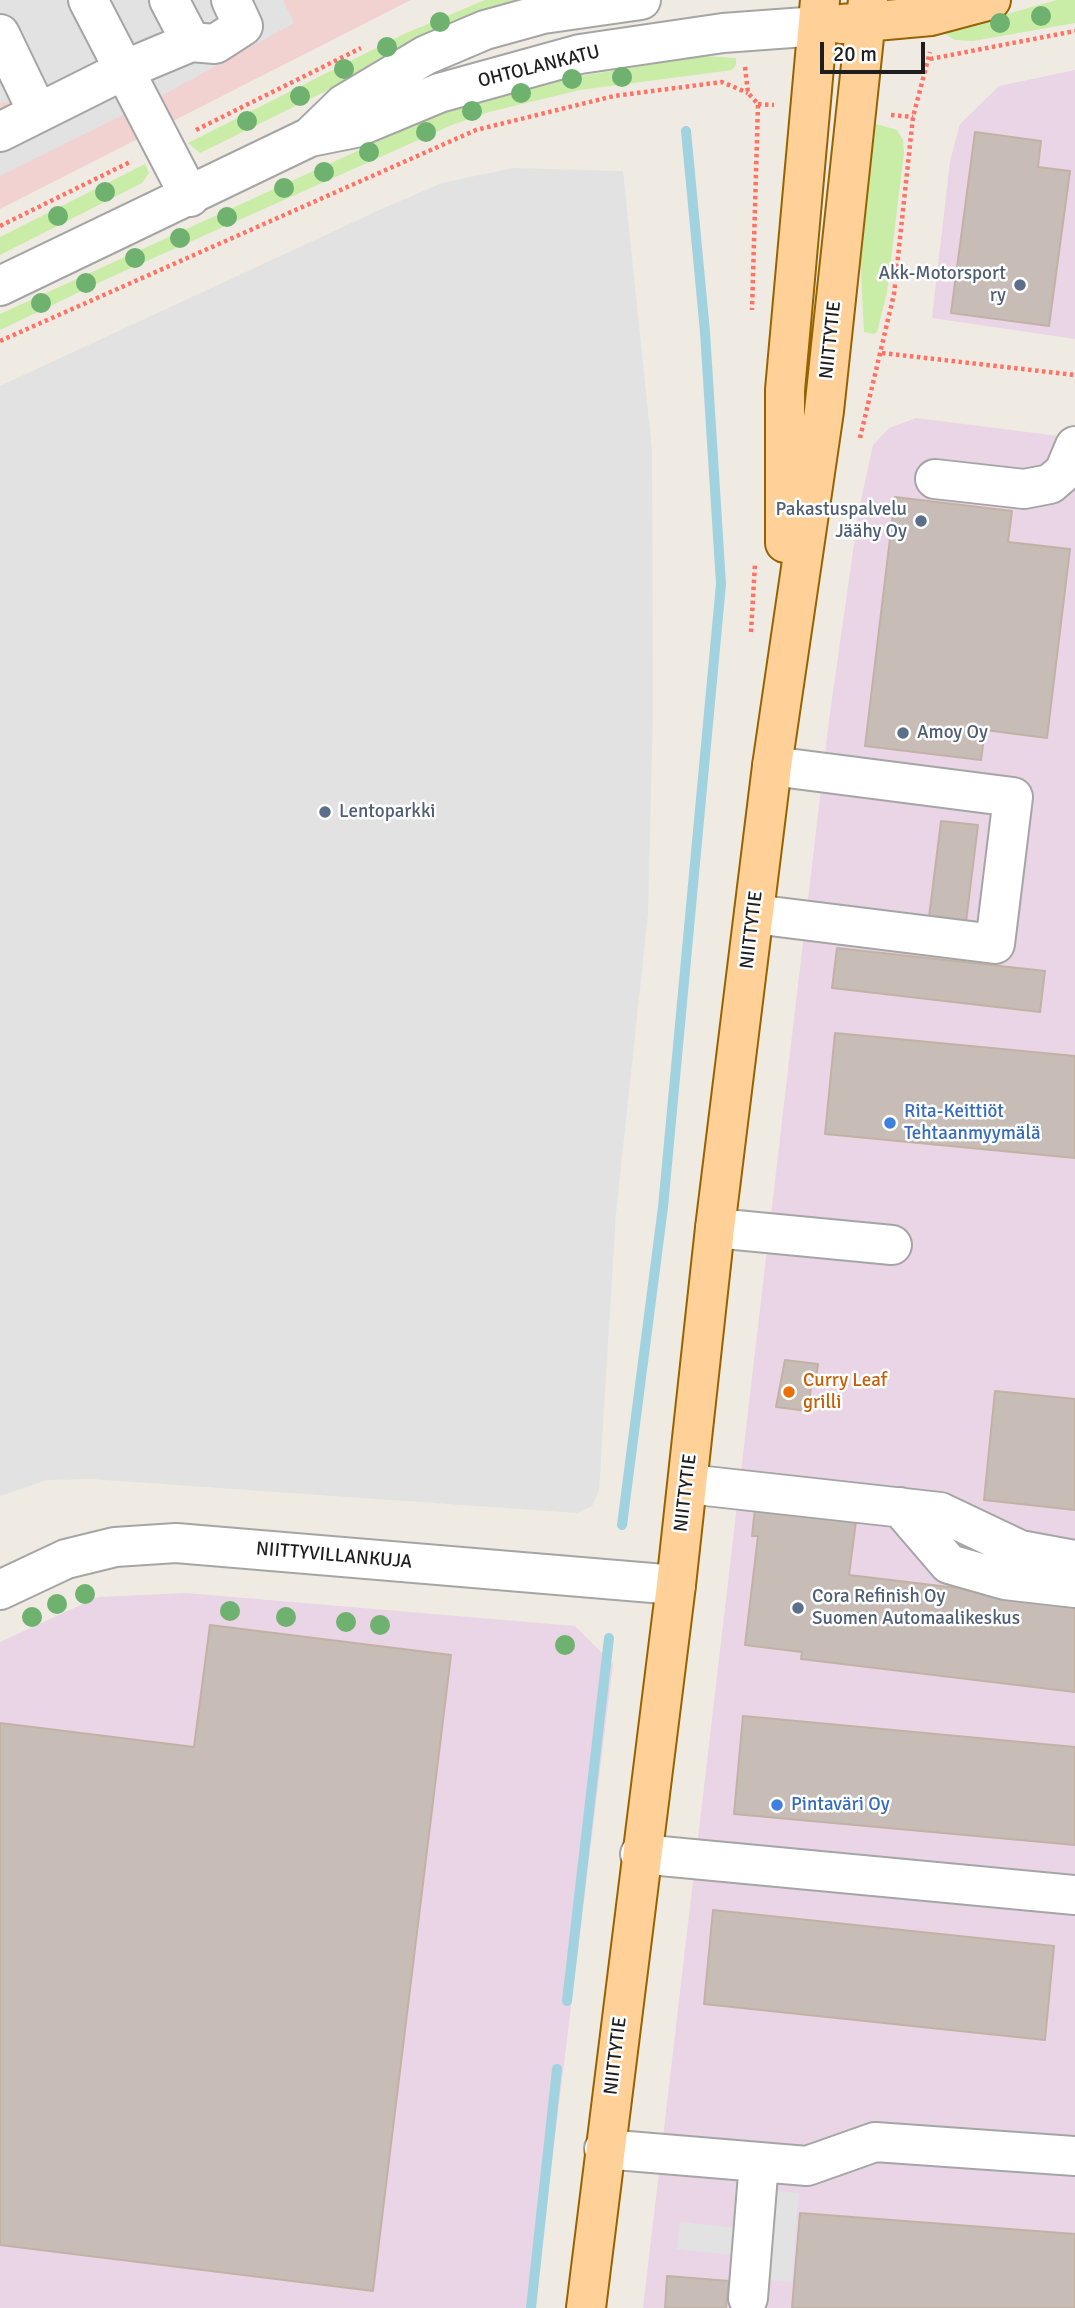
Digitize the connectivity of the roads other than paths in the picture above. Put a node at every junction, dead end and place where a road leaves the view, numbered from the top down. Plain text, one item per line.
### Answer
1 (88, 0) edge
2 (169, 0) edge
3 (230, 0) edge
4 (641, 0) edge
5 (991, 0) edge
6 (867, 11) edge
7 (819, 13) edge
8 (0, 34) edge
9 (191, 42) junction
10 (124, 71) junction
11 (38, 113) junction
12 (0, 132) edge
13 (310, 137) junction
14 (190, 197) junction
15 (0, 286) edge
16 (1075, 446) edge
17 (935, 479) dead end
18 (784, 678) junction
19 (772, 766) junction
20 (754, 914) junction
21 (715, 1228) junction
22 (892, 1245) dead end
23 (688, 1484) junction
24 (901, 1507) junction
25 (1075, 1560) edge
26 (676, 1585) junction
27 (1075, 1588) edge
28 (0, 1590) edge
29 (640, 1854) junction
30 (1075, 1895) edge
31 (604, 2149) junction
32 (1075, 2156) edge
33 (759, 2162) junction
34 (748, 2298) dead end
35 (586, 2308) edge

1 - 10 street
2 - 9 street
3 - 9 street
4 - 13 street, OHTOLANKATU
5 - 6 main road
6 - 7 main road
6 - 18 main road, NIITTYTIE
7 - 13 street, OHTOLANKATU
7 - 18 main road, NIITTYTIE
8 - 11 street
9 - 10 street
10 - 11 street
10 - 14 street
11 - 12 street
13 - 14 street, OHTOLANKATU
14 - 15 street, OHTOLANKATU
16 - 17 street
18 - 19 main road, NIITTYTIE
19 - 20 main road, NIITTYTIE
19 - 20 street
20 - 21 main road, NIITTYTIE
21 - 22 street
21 - 23 main road, NIITTYTIE
23 - 24 street
23 - 26 main road, NIITTYTIE
24 - 25 street
24 - 27 street
26 - 28 street, NIITTYVILLANKUJA
26 - 29 main road, NIITTYTIE
29 - 30 street
29 - 31 main road, NIITTYTIE
31 - 33 street
31 - 35 main road, NIITTYTIE
32 - 33 street
33 - 34 street

